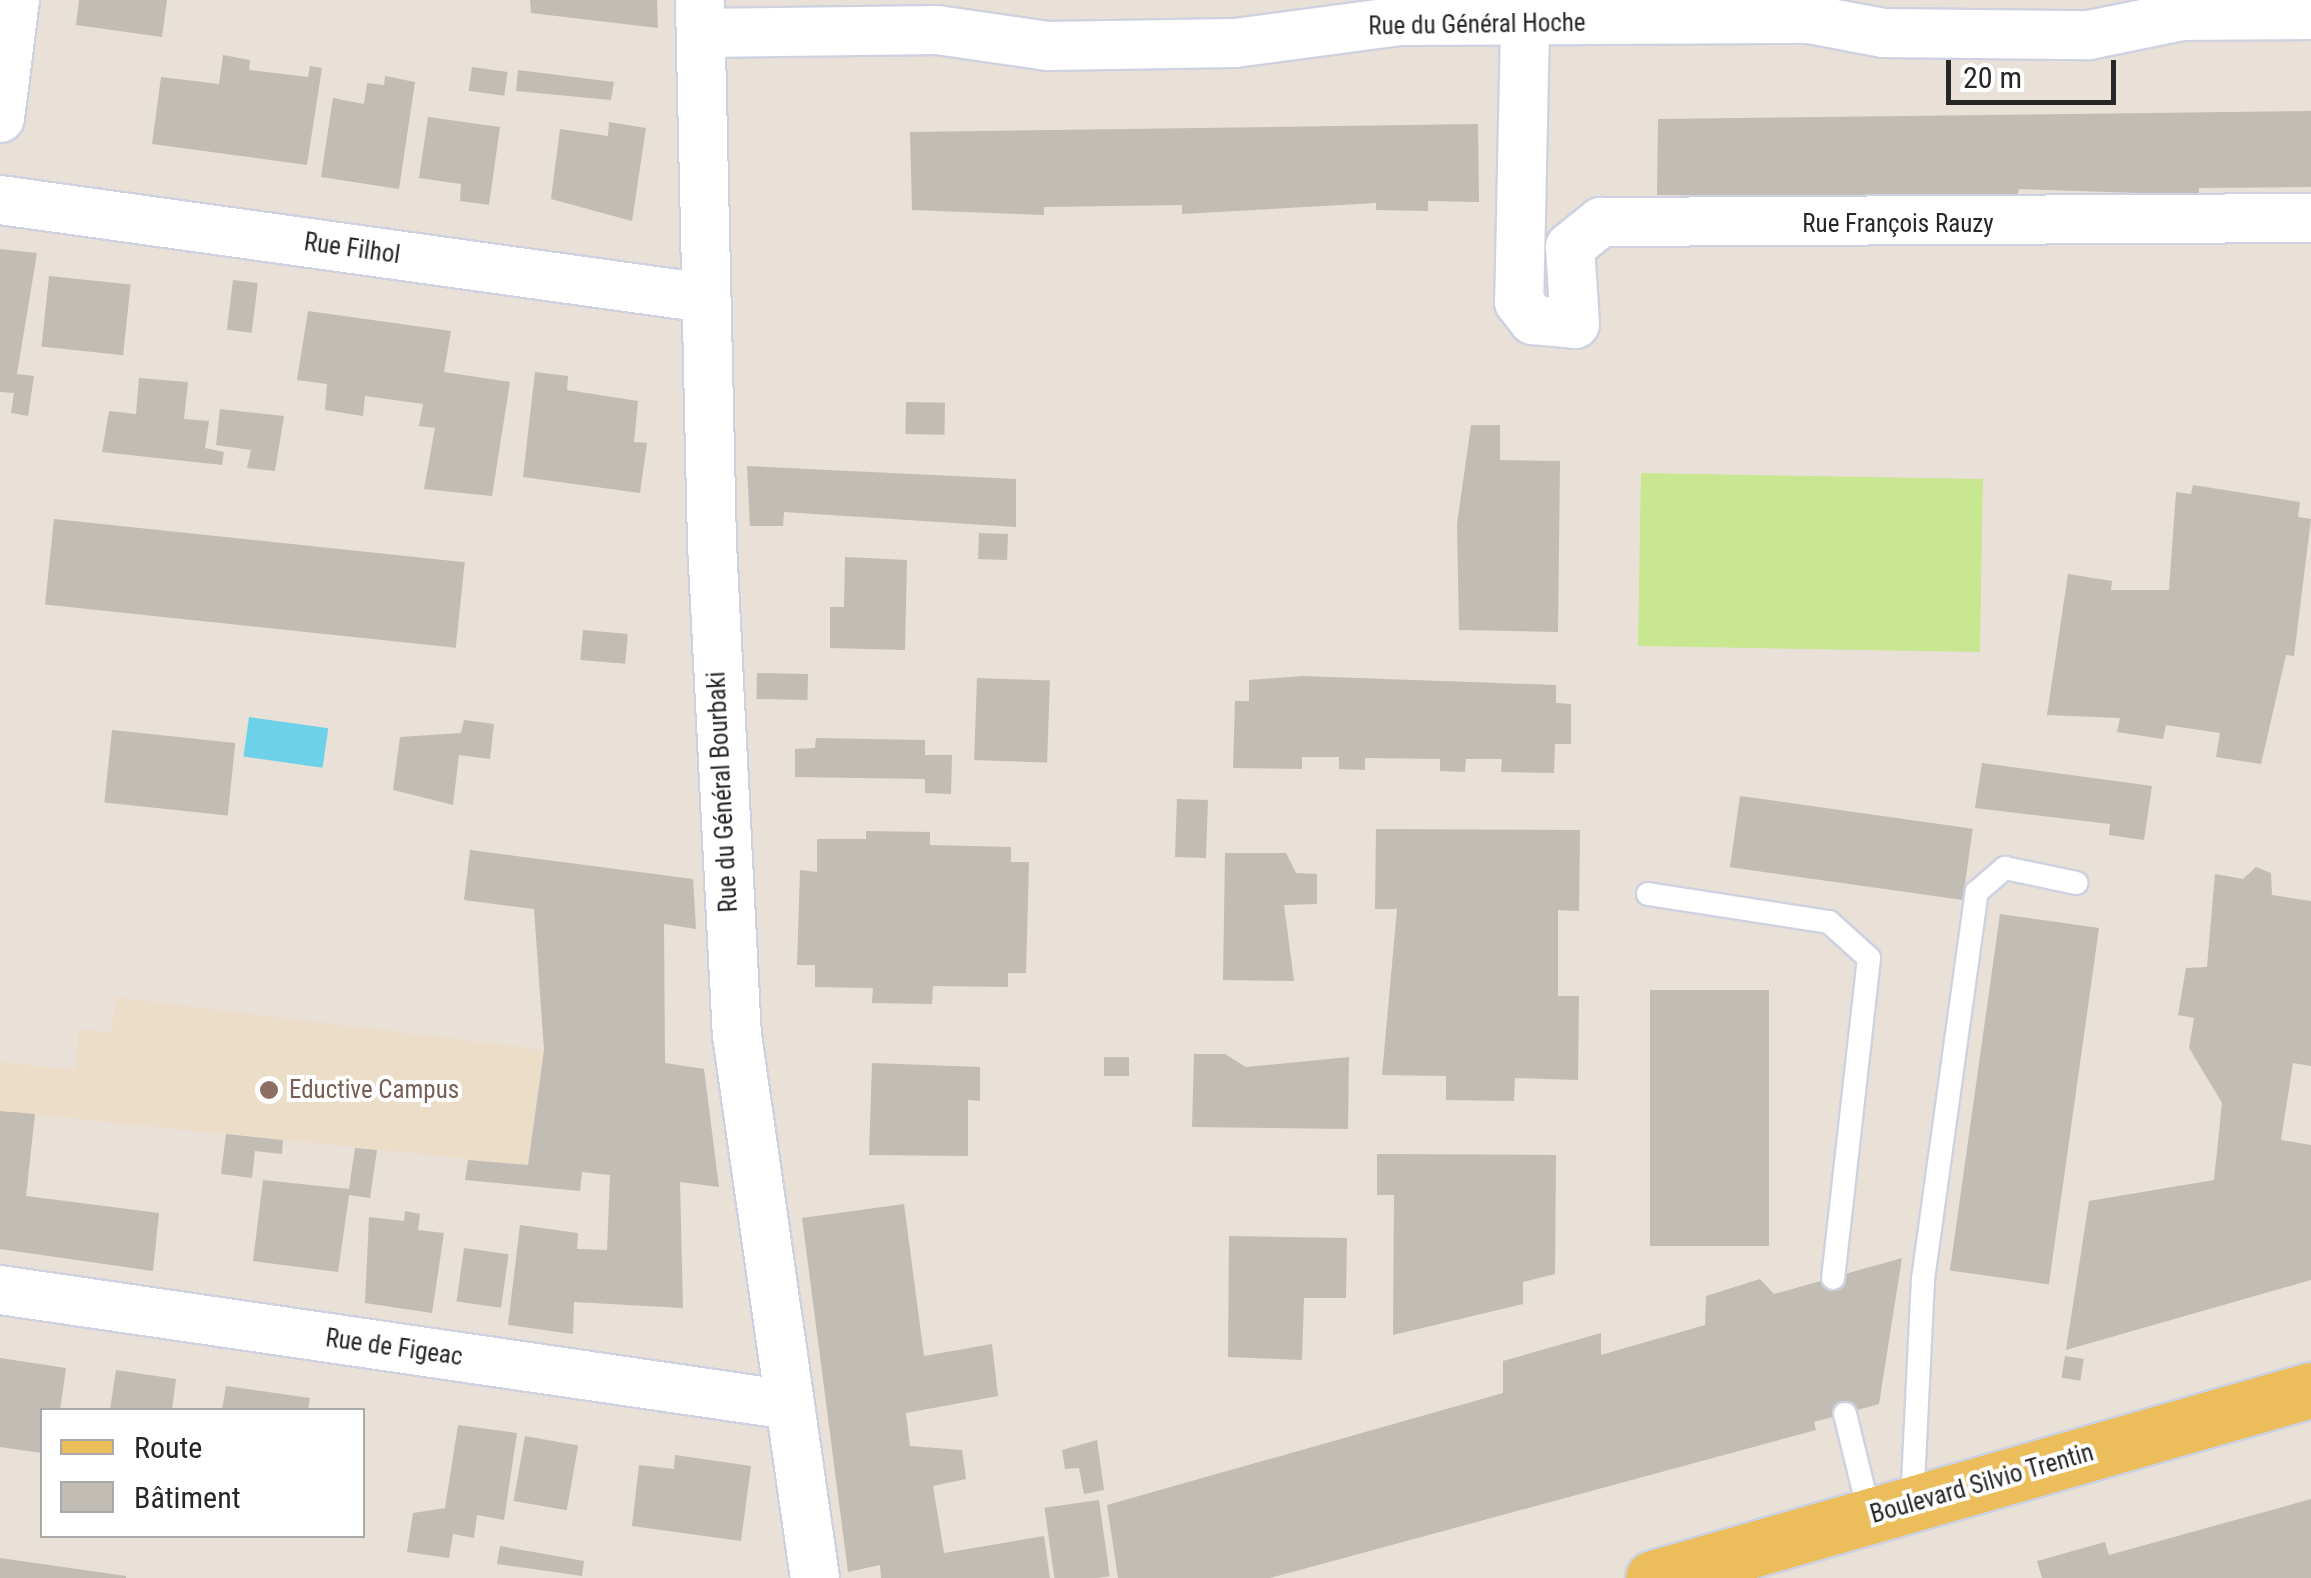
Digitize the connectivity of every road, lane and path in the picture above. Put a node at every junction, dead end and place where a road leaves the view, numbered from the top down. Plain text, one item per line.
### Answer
1 (15, 0) edge
2 (1525, 12) edge
3 (2311, 15) edge
4 (701, 16) edge
5 (0, 118) edge
6 (0, 200) edge
7 (2311, 218) edge
8 (705, 298) junction
9 (2076, 882) dead end
10 (1648, 894) dead end
11 (1833, 1278) dead end
12 (0, 1290) edge
13 (2311, 1390) edge
14 (789, 1405) junction
15 (1845, 1414) dead end
16 (1891, 1510) junction
17 (815, 1578) edge
18 (1654, 1578) edge

1 - 5 street
2 - 3 street, Rue du Général Hoche
2 - 4 street, Rue du Général Hoche
2 - 7 street, Rue François Rauzy
4 - 8 street, Rue du Général Bourbaki
6 - 8 street, Rue Filhol
8 - 14 street, Rue du Général Bourbaki
9 - 16 lane
10 - 11 lane
12 - 14 street, Rue de Figeac
13 - 16 main road, Boulevard Silvio Trentin
14 - 17 street, Rue du Général Bourbaki
15 - 16 lane
16 - 18 main road, Boulevard Silvio Trentin

